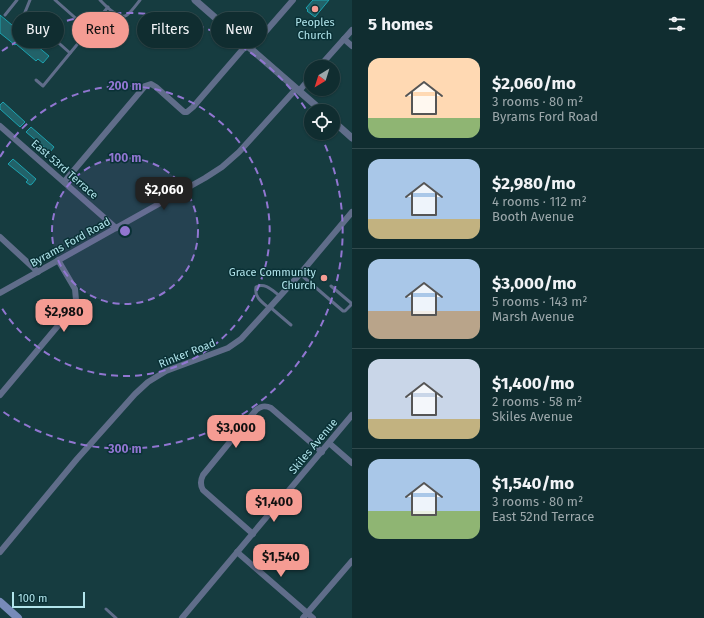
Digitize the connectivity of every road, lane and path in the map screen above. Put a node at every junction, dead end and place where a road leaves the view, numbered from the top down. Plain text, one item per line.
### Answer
1 (17, 0) edge
2 (30, 0) edge
3 (55, 0) edge
4 (100, 0) edge
5 (140, 0) edge
6 (195, 0) edge
7 (293, 0) edge
8 (108, 7) junction
9 (25, 12) edge
10 (104, 12) edge
11 (211, 14) edge
12 (5, 15) dead end
13 (72, 15) edge
14 (267, 30) edge
15 (352, 30) edge
16 (344, 39) junction
17 (352, 46) edge
18 (64, 48) edge
19 (74, 48) edge
20 (245, 48) edge
21 (248, 48) edge
22 (70, 53) junction
23 (325, 60) edge
24 (36, 80) dead end
25 (304, 84) edge
26 (298, 90) junction
27 (314, 104) edge
28 (0, 126) edge
29 (340, 127) edge
30 (352, 138) edge
31 (64, 182) junction
32 (352, 212) edge
33 (116, 228) junction
34 (0, 237) edge
35 (58, 260) junction
36 (38, 272) junction
37 (300, 274) junction
38 (331, 286) dead end
39 (0, 293) edge
40 (280, 296) junction
41 (270, 308) junction
42 (291, 325) dead end
43 (0, 394) edge
44 (352, 415) edge
45 (329, 443) junction
46 (322, 452) junction
47 (352, 464) edge
48 (253, 534) junction
49 (0, 552) edge
50 (237, 552) junction
51 (352, 561) edge
52 (0, 602) edge
53 (106, 609) dead end
54 (305, 615) edge
55 (18, 618) edge
56 (116, 618) edge
57 (182, 618) edge
58 (313, 618) edge

1 - 12 lane
2 - 9 lane
3 - 13 lane
4 - 8 lane
5 - 8 lane
6 - 11 street
7 - 14 street
8 - 10 lane
15 - 16 street
16 - 17 street
16 - 23 street
18 - 22 lane
19 - 22 lane
20 - 31 street
21 - 26 street
22 - 24 lane
25 - 26 street, Byrams Ford Road
26 - 27 street
26 - 33 street, Byrams Ford Road
28 - 31 street, East 53rd Terrace
29 - 30 street
31 - 33 street, East 53rd Terrace
32 - 37 street, Rinker Road
33 - 35 street, Byrams Ford Road
34 - 36 street
35 - 36 street, Byrams Ford Road
35 - 43 street
36 - 39 street, Byrams Ford Road
37 - 38 lane
37 - 40 street, Rinker Road
40 - 41 street, Rinker Road
40 - 41 lane
41 - 42 lane
41 - 49 street, Rinker Road
44 - 45 street, Skiles Avenue
45 - 46 street, Skiles Avenue
45 - 47 street
46 - 48 street, Skiles Avenue
46 - 48 street
48 - 50 street, Skiles Avenue
50 - 54 street
50 - 57 street, Skiles Avenue
51 - 54 street
52 - 55 main road
53 - 56 lane
54 - 58 street

